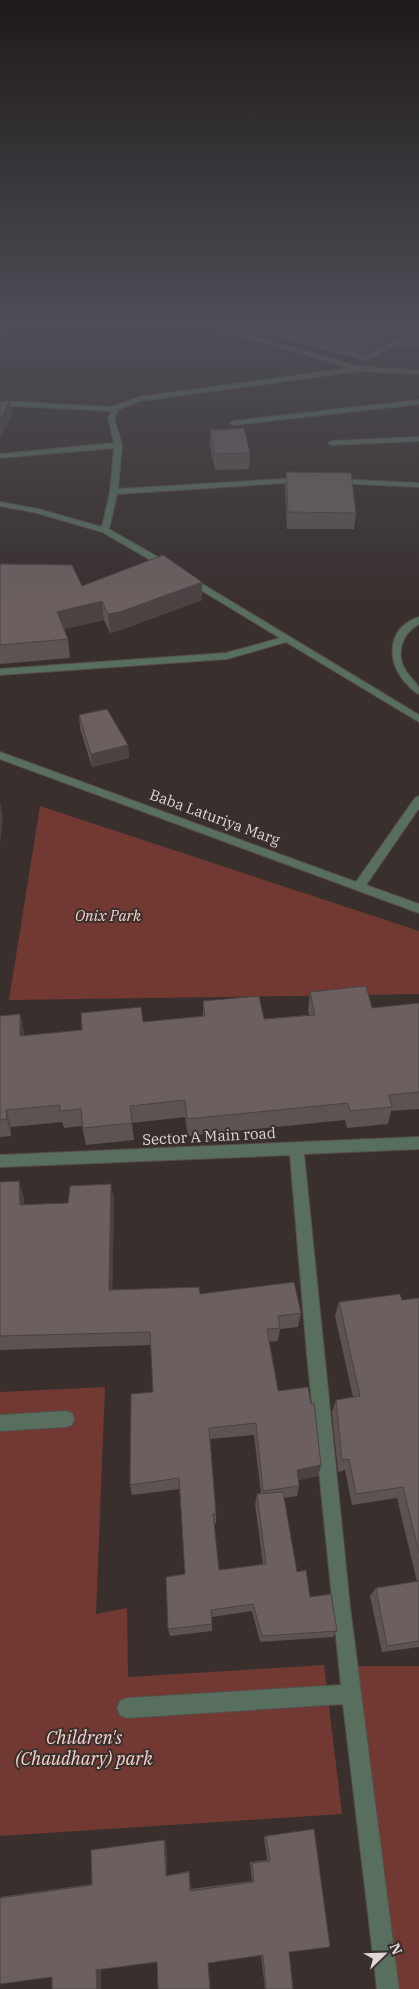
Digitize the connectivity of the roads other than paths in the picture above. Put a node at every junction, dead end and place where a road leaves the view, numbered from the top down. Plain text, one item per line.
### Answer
1 (113, 415) edge
2 (311, 415) edge
3 (233, 424) dead end
4 (419, 439) edge
5 (332, 443) dead end
6 (118, 445) junction
7 (0, 456) edge
8 (310, 480) edge
9 (326, 480) edge
10 (419, 485) edge
11 (114, 492) junction
12 (0, 504) edge
13 (105, 530) junction
14 (419, 620) edge
15 (287, 639) junction
16 (0, 672) edge
17 (419, 691) edge
18 (419, 719) edge
19 (0, 755) edge
20 (419, 800) edge
21 (360, 886) junction
22 (419, 909) edge
23 (419, 1142) edge
24 (296, 1148) junction
25 (0, 1161) edge
26 (66, 1419) dead end
27 (0, 1423) edge
28 (352, 1694) junction
29 (127, 1708) dead end
30 (388, 1989) edge

1 - 6 street
2 - 3 street
4 - 5 street
6 - 7 street
6 - 11 street
8 - 11 street
9 - 10 street
11 - 13 street
12 - 13 street
13 - 15 street
14 - 17 street
15 - 16 street
15 - 18 street
19 - 21 street, Baba Laturiya Marg
20 - 21 street
21 - 22 street, Baba Laturiya Marg
23 - 24 street, Sector A Main road
24 - 25 street, Sector A Main road
24 - 28 street
26 - 27 street
28 - 29 street
28 - 30 street

